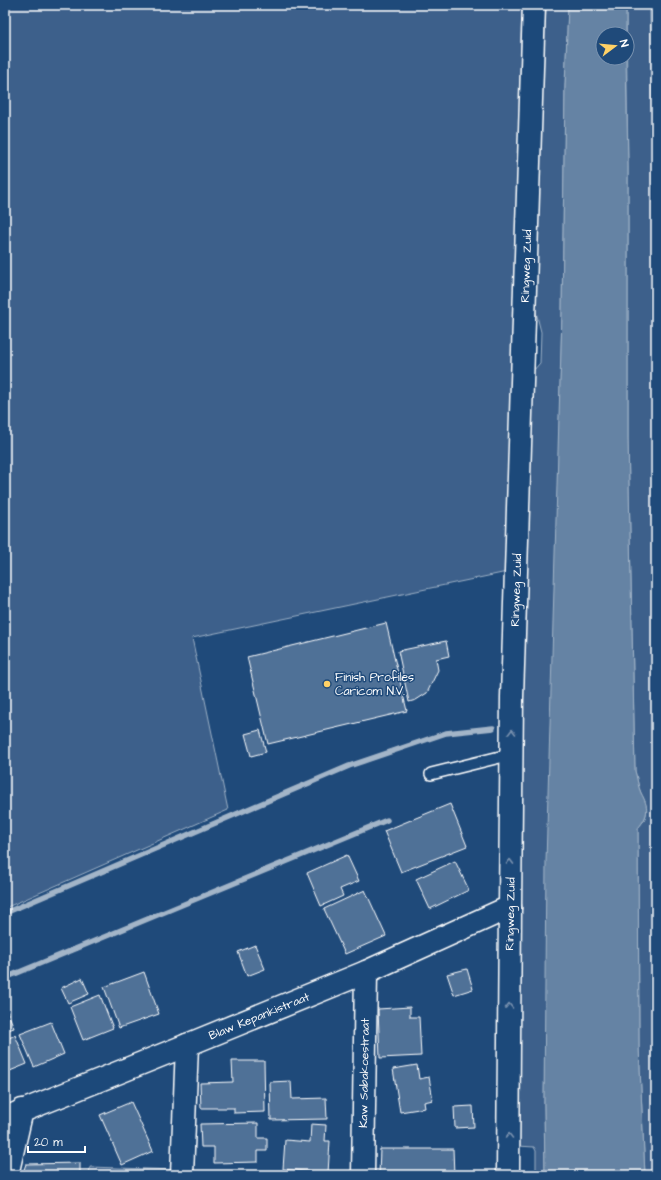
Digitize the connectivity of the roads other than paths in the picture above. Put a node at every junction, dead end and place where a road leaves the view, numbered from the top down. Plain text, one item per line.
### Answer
1 (534, 5) edge
2 (512, 754) junction
3 (432, 774) dead end
4 (510, 907) junction
5 (366, 972) junction
6 (187, 1046) junction
7 (14, 1114) edge
8 (7, 1175) edge
9 (182, 1175) edge
10 (362, 1175) edge
11 (508, 1175) edge

2 -> 1 street, Ringweg Zuid
2 - 3 lane
4 -> 2 street, Ringweg Zuid
4 - 5 street, Blaw Kepankistraat
11 -> 4 street, Ringweg Zuid
5 - 6 street, Blaw Kepankistraat
5 - 10 street, Kaw Sabakoestraat
6 - 7 street, Blaw Kepankistraat
6 - 9 street
7 - 8 street

